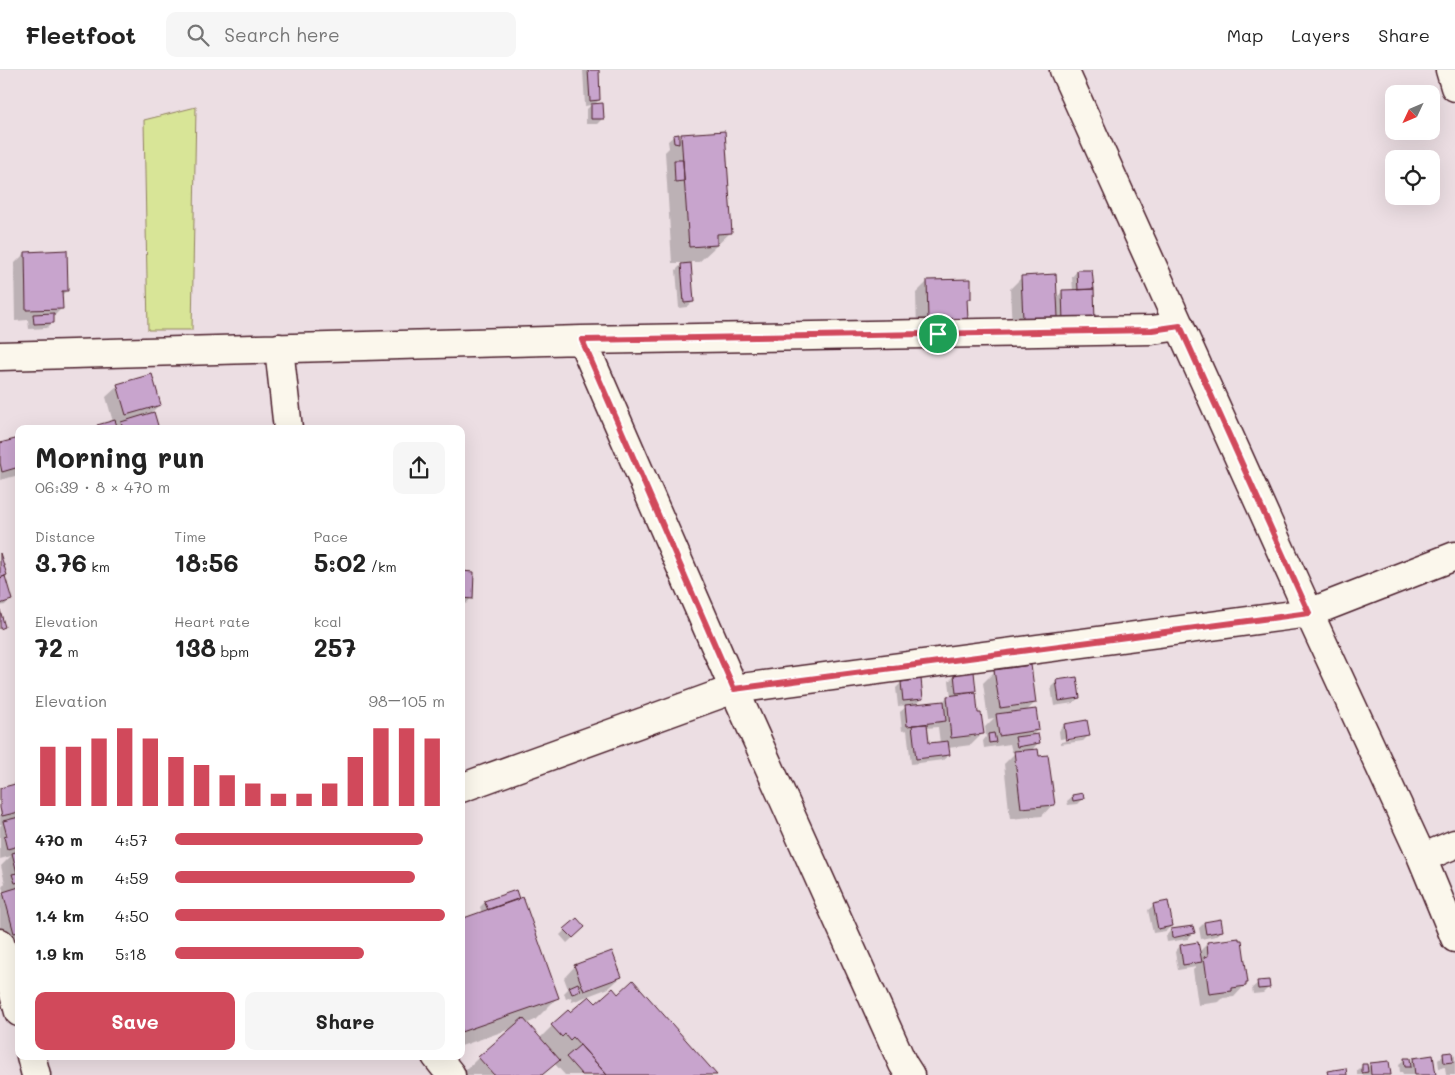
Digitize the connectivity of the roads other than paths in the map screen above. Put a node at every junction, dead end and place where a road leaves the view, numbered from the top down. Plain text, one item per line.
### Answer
1 (1064, 70) edge
2 (1450, 70) edge
3 (1455, 87) edge
4 (1180, 326) junction
5 (582, 340) junction
6 (279, 348) junction
7 (0, 356) edge
8 (288, 425) edge
9 (1455, 556) edge
10 (1309, 613) junction
11 (734, 689) junction
12 (465, 787) edge
13 (1455, 844) edge
14 (1422, 858) junction
15 (1455, 938) edge
16 (5, 950) edge
17 (15, 994) edge
18 (32, 1060) edge
19 (439, 1060) edge
20 (36, 1075) edge
21 (451, 1075) edge
22 (910, 1075) edge

1 - 4 street
2 - 3 street
4 - 5 street
4 - 10 street
5 - 6 street
5 - 11 street
6 - 7 street
6 - 8 street
9 - 10 street
10 - 11 street
10 - 14 street
11 - 12 street
11 - 22 street
13 - 14 street
14 - 15 street
16 - 17 street
18 - 20 street
19 - 21 street

